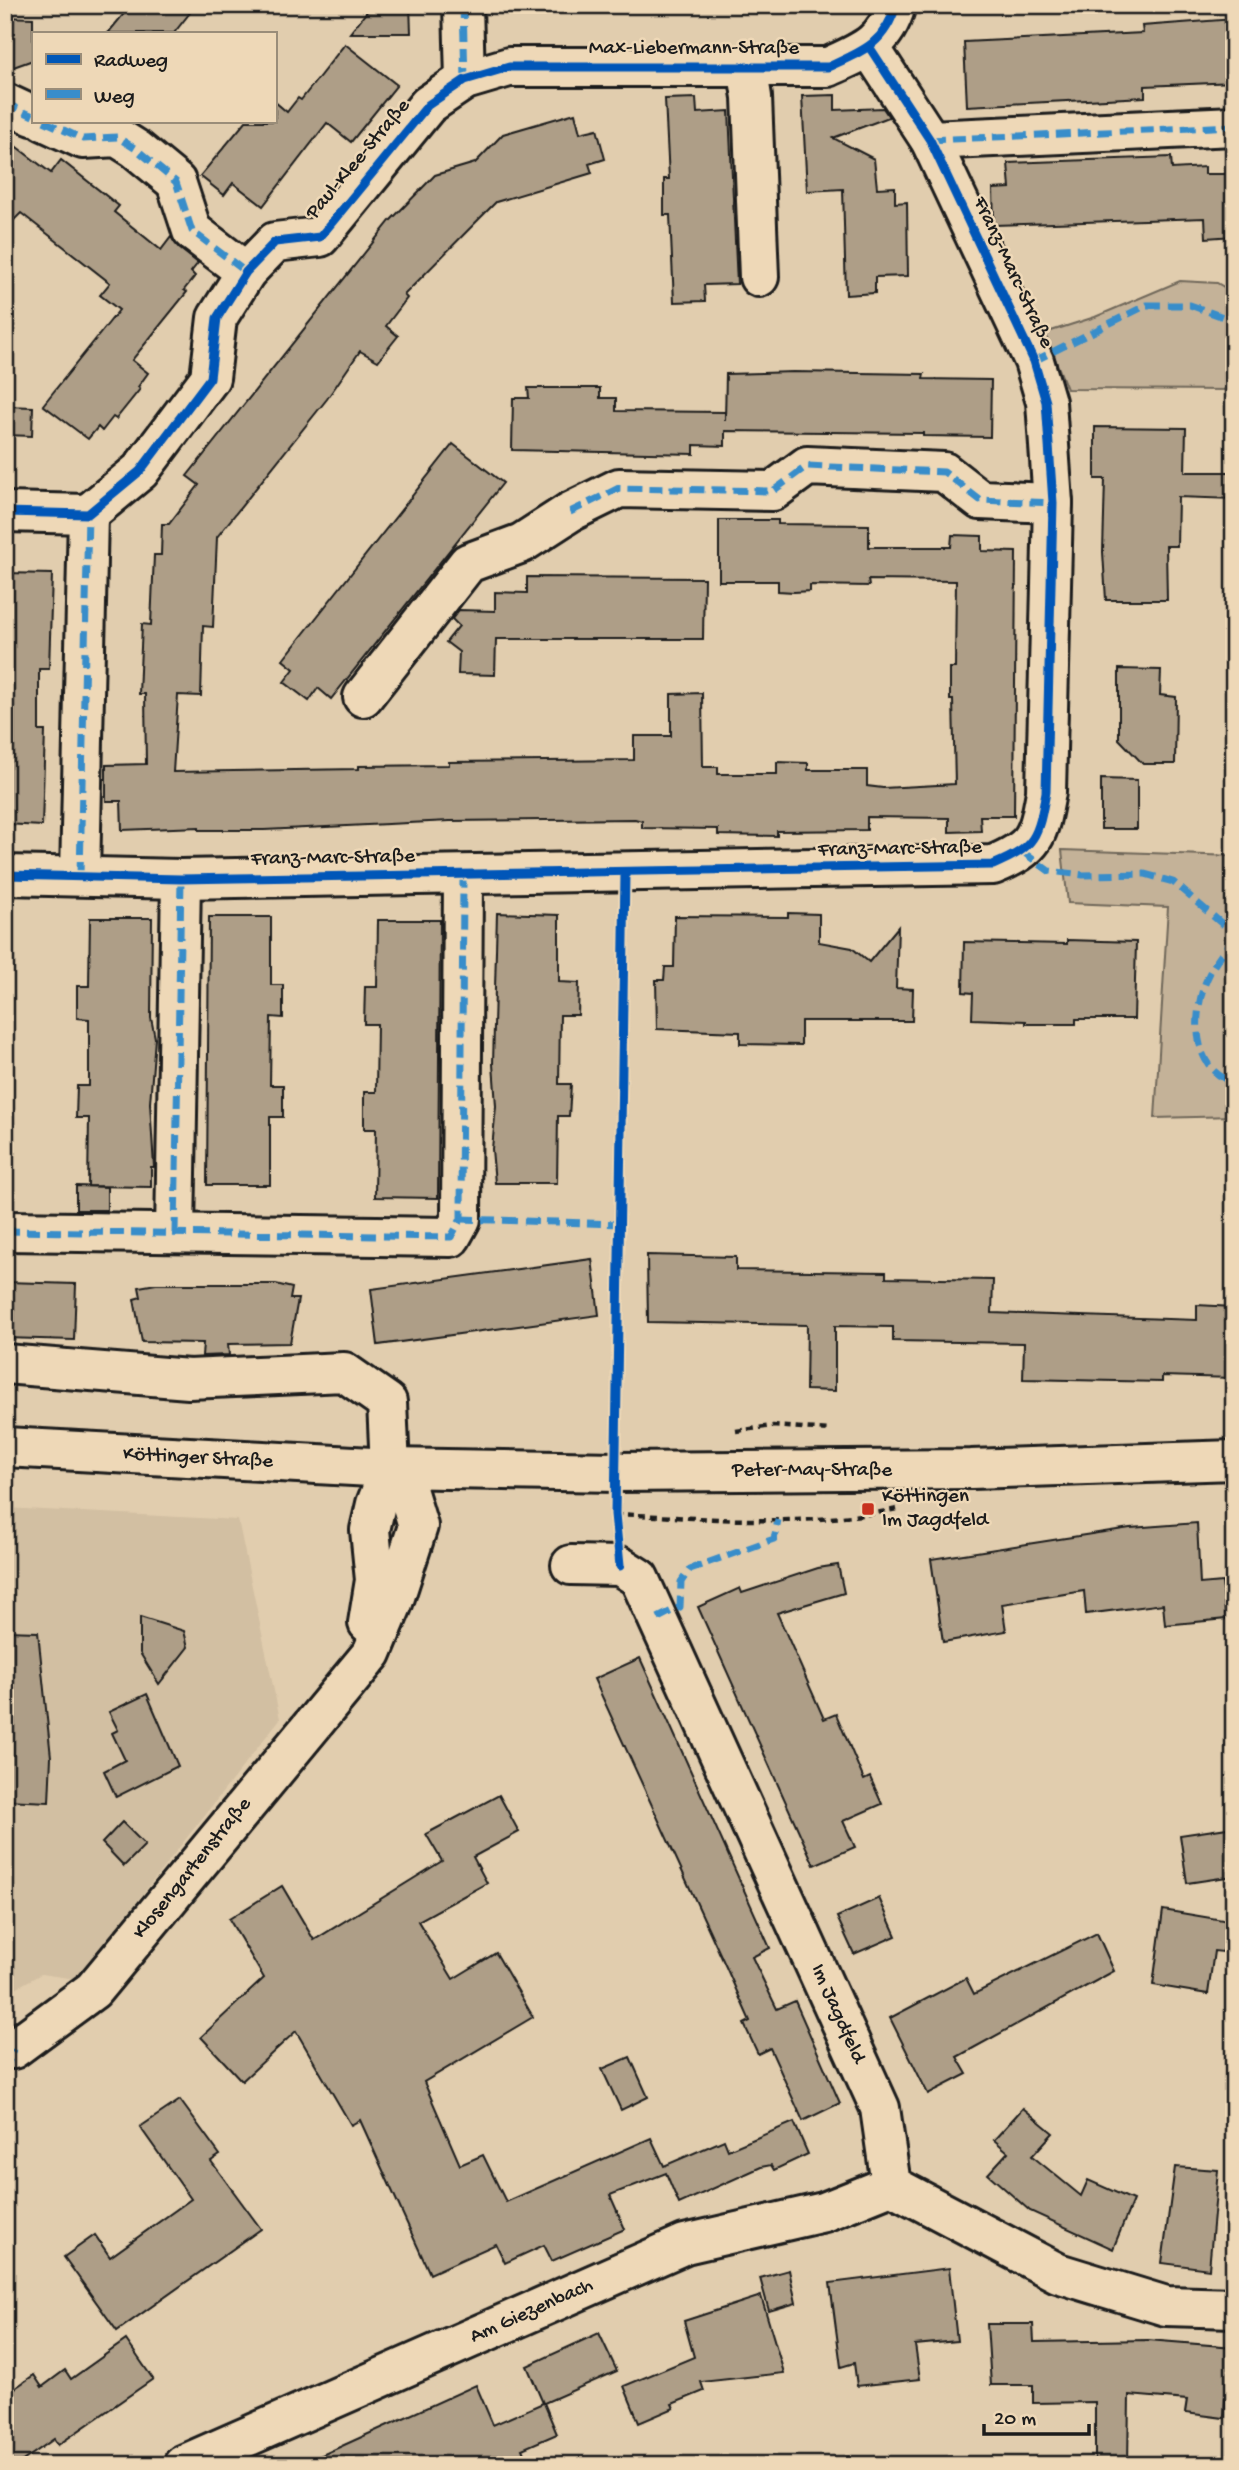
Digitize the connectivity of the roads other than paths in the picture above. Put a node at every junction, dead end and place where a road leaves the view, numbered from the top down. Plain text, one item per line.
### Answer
1 (463, 5) edge
2 (896, 5) edge
3 (870, 48) junction
4 (747, 66) junction
5 (465, 80) junction
6 (5, 103) edge
7 (32, 116) edge
8 (46, 122) edge
9 (1234, 126) edge
10 (930, 140) junction
11 (246, 272) junction
12 (759, 277) dead end
13 (1052, 503) junction
14 (5, 512) edge
15 (88, 514) junction
16 (363, 697) dead end
17 (5, 875) edge
18 (80, 875) junction
19 (463, 876) junction
20 (181, 878) junction
21 (5, 1231) edge
22 (175, 1233) junction
23 (5, 1364) edge
24 (5, 1447) edge
25 (1234, 1460) edge
26 (390, 1468) junction
27 (571, 1565) dead end
28 (13, 2049) dead end
29 (891, 2185) junction
30 (1234, 2308) edge
31 (183, 2465) edge

1 - 5 street
2 - 3 street, Max-Liebermann-Straße
3 - 4 street, Max-Liebermann-Straße
3 - 10 street, Franz-Marc-Straße
4 - 5 street, Max-Liebermann-Straße
4 - 12 street
5 - 11 street, Paul-Klee-Straße
6 - 7 street
8 - 11 street
9 - 10 street
10 - 13 street, Franz-Marc-Straße
11 - 15 street, Paul-Klee-Straße
13 - 16 street
13 - 19 street, Franz-Marc-Straße
14 - 15 street
15 - 18 street
17 - 18 street, Franz-Marc-Straße
18 - 20 street, Franz-Marc-Straße
19 - 20 street, Franz-Marc-Straße
19 - 22 street
20 - 22 street
21 - 22 street
23 - 26 street
24 - 26 street, Köttinger Straße
25 - 26 street, Peter-May-Straße
26 - 28 street, Klosengartenstraße
27 - 29 street, Im Jagdfeld
29 - 30 street
29 - 31 street, Am Giezenbach

